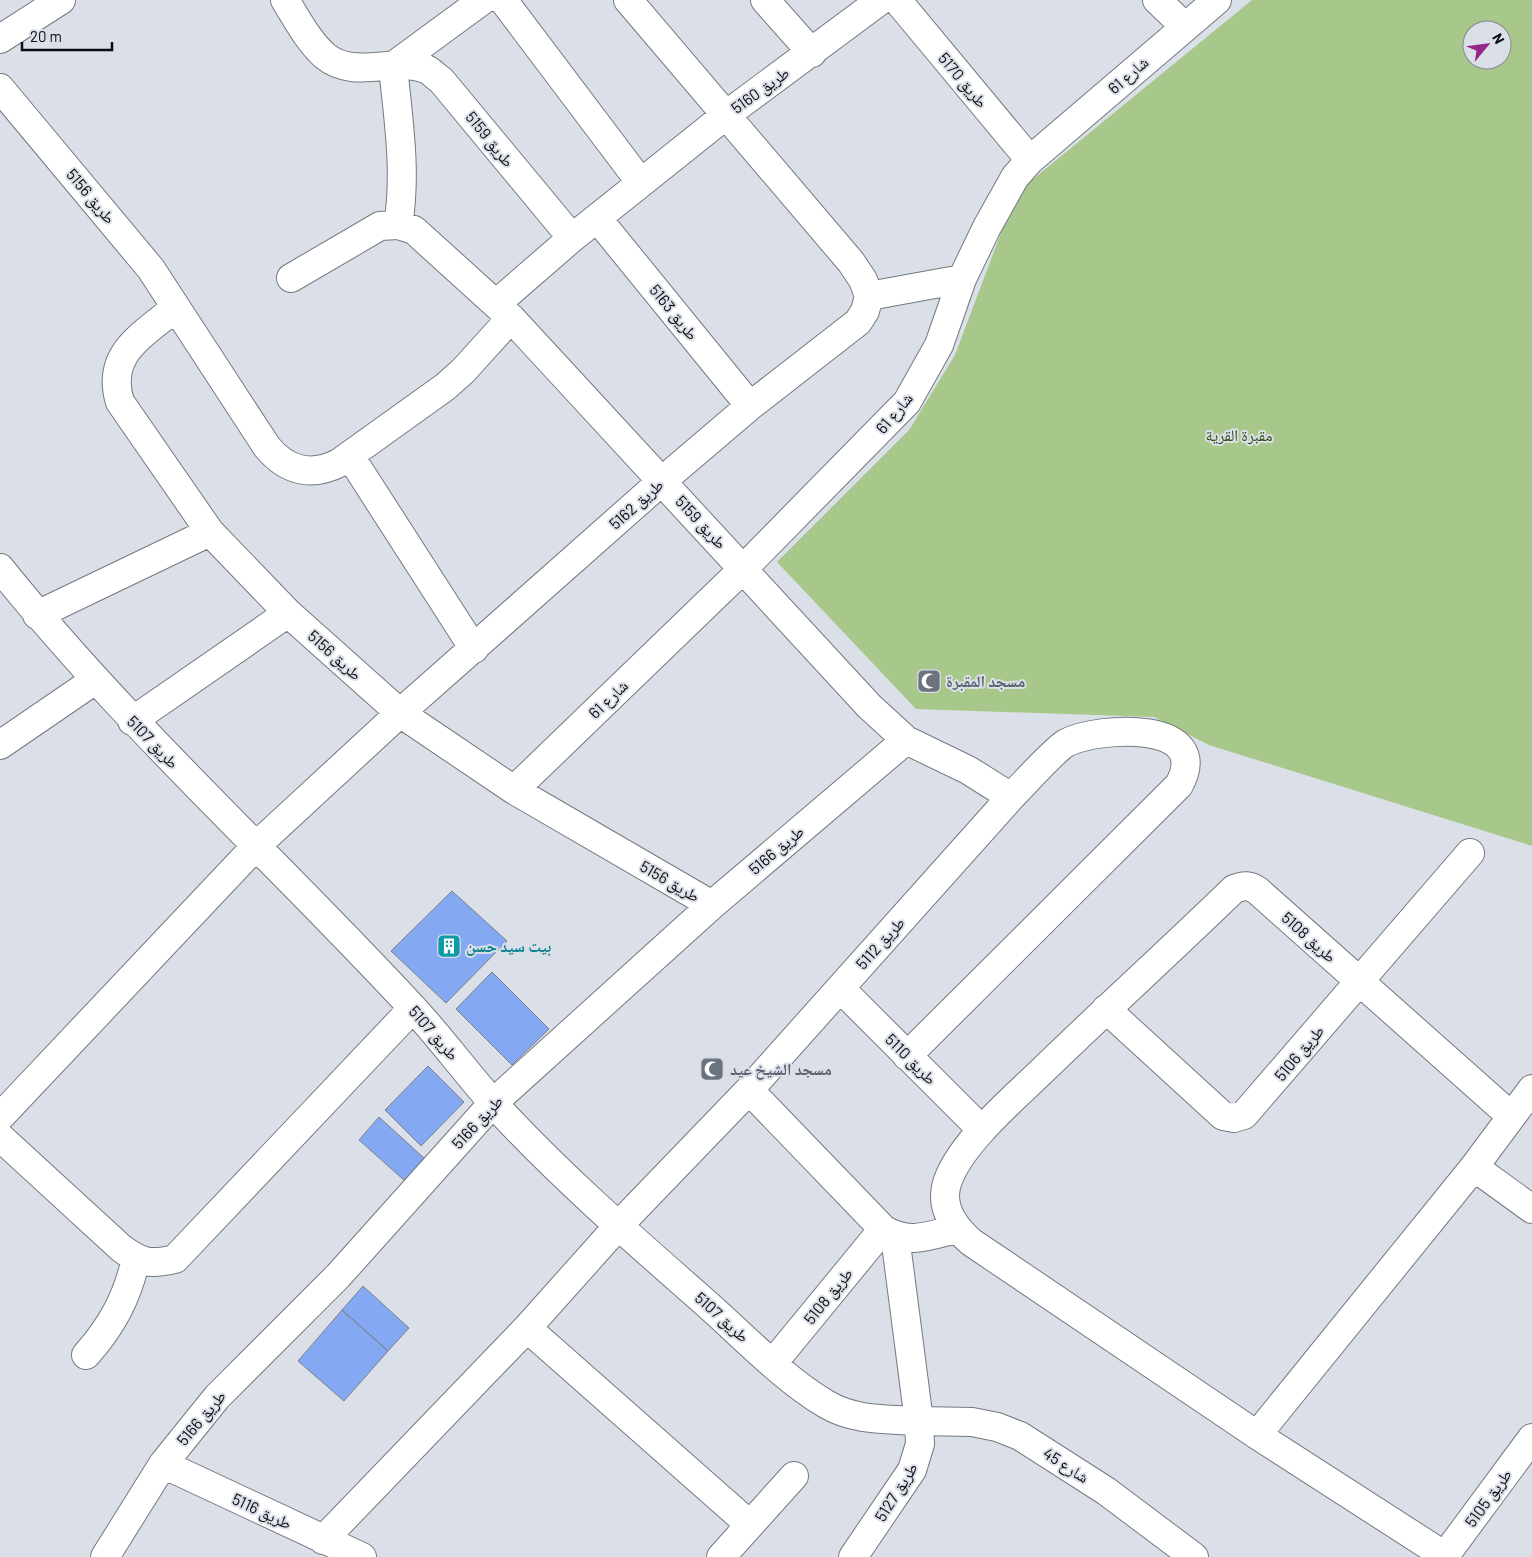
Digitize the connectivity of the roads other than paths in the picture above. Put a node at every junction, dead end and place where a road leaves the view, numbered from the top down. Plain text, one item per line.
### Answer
1 (61, 0) edge
2 (285, 0) edge
3 (483, 0) edge
4 (503, 0) edge
5 (628, 0) edge
6 (766, 0) edge
7 (881, 0) edge
8 (897, 0) edge
9 (1157, 0) edge
10 (1216, 0) edge
11 (1184, 26) junction
12 (0, 39) edge
13 (812, 53) junction
14 (392, 66) junction
15 (0, 88) edge
16 (726, 115) junction
17 (1030, 160) junction
18 (641, 183) junction
19 (597, 218) junction
20 (398, 225) junction
21 (572, 238) junction
22 (291, 278) dead end
23 (962, 279) junction
24 (869, 296) junction
25 (175, 308) junction
26 (503, 311) junction
27 (750, 406) junction
28 (350, 456) junction
29 (662, 481) junction
30 (210, 532) junction
31 (0, 568) edge
32 (744, 568) junction
33 (288, 614) junction
34 (37, 615) junction
35 (474, 648) junction
36 (95, 680) junction
37 (400, 713) junction
38 (132, 720) junction
39 (906, 740) junction
40 (0, 745) edge
41 (514, 790) junction
42 (1011, 797) junction
43 (255, 847) junction
44 (1470, 853) dead end
45 (712, 905) junction
46 (1360, 982) junction
47 (840, 988) junction
48 (413, 1008) junction
49 (1106, 1009) junction
50 (907, 1056) junction
51 (1532, 1089) edge
52 (749, 1090) junction
53 (493, 1102) junction
54 (1511, 1116) junction
55 (0, 1117) edge
56 (982, 1130) junction
57 (0, 1137) edge
58 (1474, 1167) junction
59 (1532, 1209) edge
60 (619, 1225) junction
61 (956, 1229) junction
62 (889, 1233) junction
63 (136, 1259) junction
64 (527, 1328) junction
65 (86, 1355) dead end
66 (773, 1363) junction
67 (919, 1421) junction
68 (1257, 1435) junction
69 (1532, 1438) edge
70 (163, 1464) junction
71 (794, 1476) dead end
72 (749, 1524) junction
73 (323, 1540) junction
74 (105, 1557) edge
75 (362, 1557) edge
76 (721, 1557) edge
77 (853, 1557) edge
78 (1194, 1557) edge
79 (1445, 1557) edge

1 - 12 street
2 - 14 street, طريق 5159
3 - 14 street
4 - 18 street
5 - 16 street
6 - 13 street
7 - 13 street, طريق 5160
8 - 17 street, طريق 5170
9 - 11 street
10 - 11 street, شارع 61
11 - 17 street, شارع 61
13 - 16 street, طريق 5160
14 - 20 street
14 - 21 street, طريق 5159
15 - 25 street, طريق 5156
16 - 18 street, طريق 5160
16 - 24 street
17 - 23 street, شارع 61
18 - 19 street, طريق 5160
19 - 21 street, طريق 5160
19 - 27 street, طريق 5163
20 - 22 street
20 - 26 street, طريق 5159
21 - 26 street
23 - 24 street
23 - 32 street, شارع 61
24 - 27 street, طريق 5162
25 - 28 street, طريق 5156
25 - 30 street, طريق 5156
26 - 28 street, طريق 5156
26 - 29 street, طريق 5159
27 - 29 street, طريق 5162
28 - 35 street
29 - 32 street, طريق 5159
29 - 35 street, طريق 5162
30 - 33 street, طريق 5156
30 - 34 street
31 - 34 street, طريق 5107
32 - 39 street, طريق 5159
32 - 41 street, شارع 61
33 - 37 street, طريق 5156
33 - 38 street
34 - 36 street, طريق 5107
35 - 37 street, طريق 5162
36 - 38 street, طريق 5107
36 - 40 street
37 - 41 street, طريق 5156
37 - 43 street, طريق 5162
38 - 43 street, طريق 5107
39 - 42 street, طريق 5159
39 - 45 street, طريق 5166
41 - 45 street, طريق 5156
42 - 47 street, طريق 5112
42 - 50 street, طريق 5112
43 - 48 street, طريق 5107
43 - 55 street, طريق 5162
44 - 46 street, طريق 5106
45 - 53 street, طريق 5166
46 - 49 street, طريق 5108
46 - 49 street, طريق 5106
46 - 54 street, طريق 5108
47 - 50 street, طريق 5110
47 - 52 street, طريق 5112
48 - 53 street, طريق 5107
48 - 63 street
49 - 56 street, طريق 5108
50 - 56 street, طريق 5110
51 - 54 street
52 - 60 street, طريق 5112
52 - 62 street
53 - 60 street, طريق 5107
53 - 70 street, طريق 5166
54 - 58 street
56 - 61 street, طريق 5108
57 - 63 street
58 - 59 street
58 - 68 street
60 - 64 street, طريق 5112
60 - 66 street, طريق 5107
61 - 62 street
61 - 68 street
62 - 66 street, طريق 5108
62 - 67 street, طريق 5127
63 - 65 street
64 - 72 street
64 - 73 street, طريق 5112
66 - 67 street, طريق 5107
67 - 77 street, طريق 5127
67 - 78 street, شارع 45
68 - 79 street
69 - 79 street, طريق 5105
70 - 73 street, طريق 5116
70 - 74 street, طريق 5166
71 - 72 street
72 - 76 street
73 - 75 street, طريق 5116

